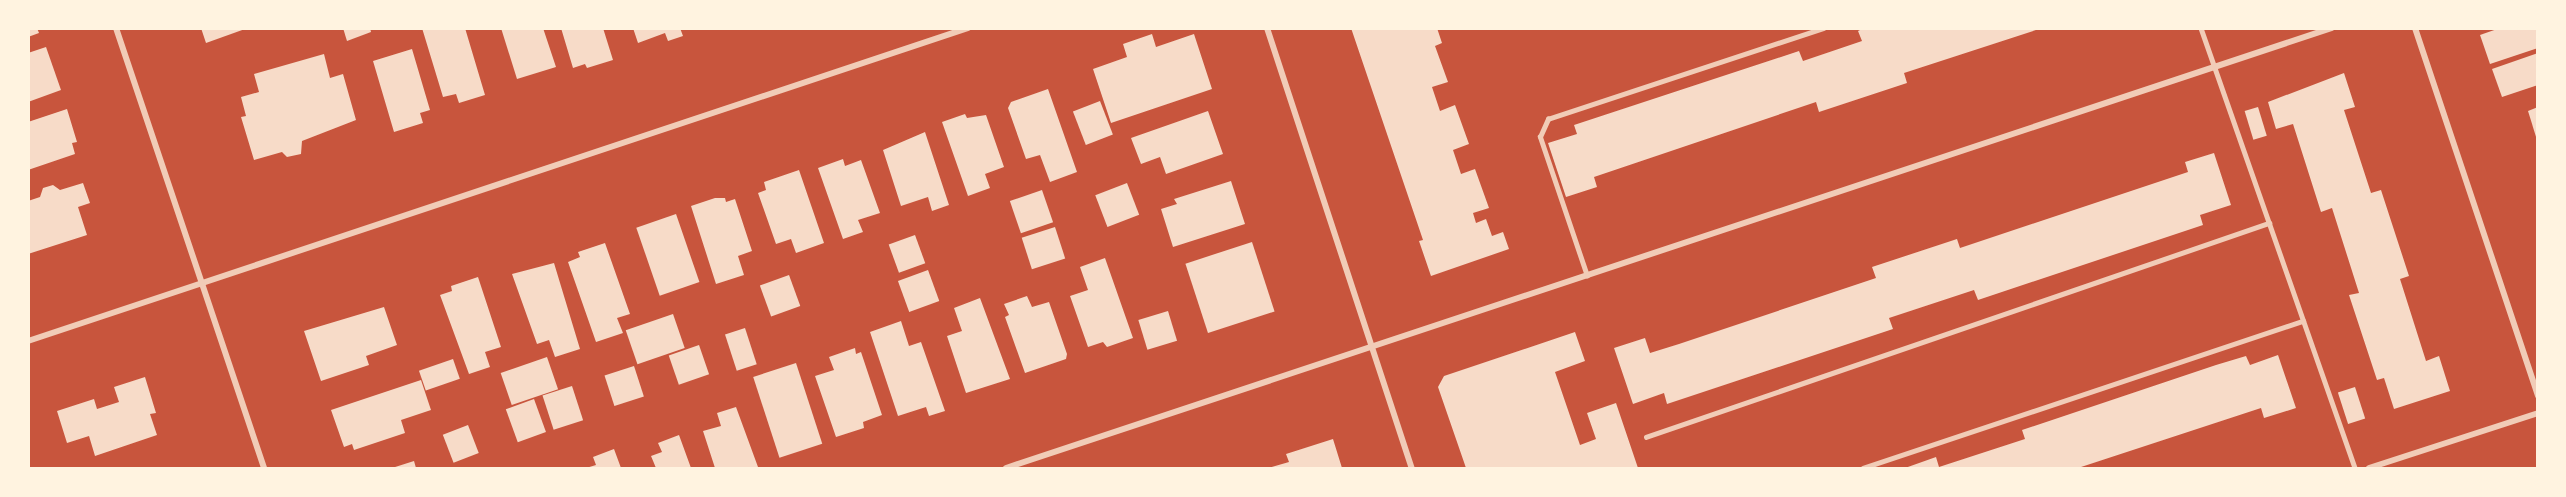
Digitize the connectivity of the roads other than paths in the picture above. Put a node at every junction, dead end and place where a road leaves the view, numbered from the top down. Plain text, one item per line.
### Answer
1 (117, 28) edge
2 (968, 28) edge
3 (1267, 28) edge
4 (1823, 28) edge
5 (2201, 28) edge
6 (2332, 28) edge
7 (2415, 28) edge
8 (2214, 68) junction
9 (2269, 223) junction
10 (1587, 276) junction
11 (202, 283) junction
12 (2303, 321) junction
13 (28, 341) edge
14 (1372, 347) junction
15 (2538, 396) edge
16 (2538, 413) edge
17 (1646, 437) dead end
18 (264, 468) edge
19 (1006, 468) edge
20 (1412, 468) edge
21 (1863, 468) edge
22 (2355, 468) edge
23 (2369, 468) edge

1 - 11 street
2 - 11 street
3 - 14 street
4 - 10 lane
5 - 8 lane
6 - 8 street
7 - 15 street
8 - 9 lane
8 - 10 street
9 - 12 lane
9 - 17 lane
10 - 14 street
11 - 13 street
11 - 18 street
12 - 21 lane
12 - 22 lane
14 - 19 street
14 - 20 street
16 - 23 street

